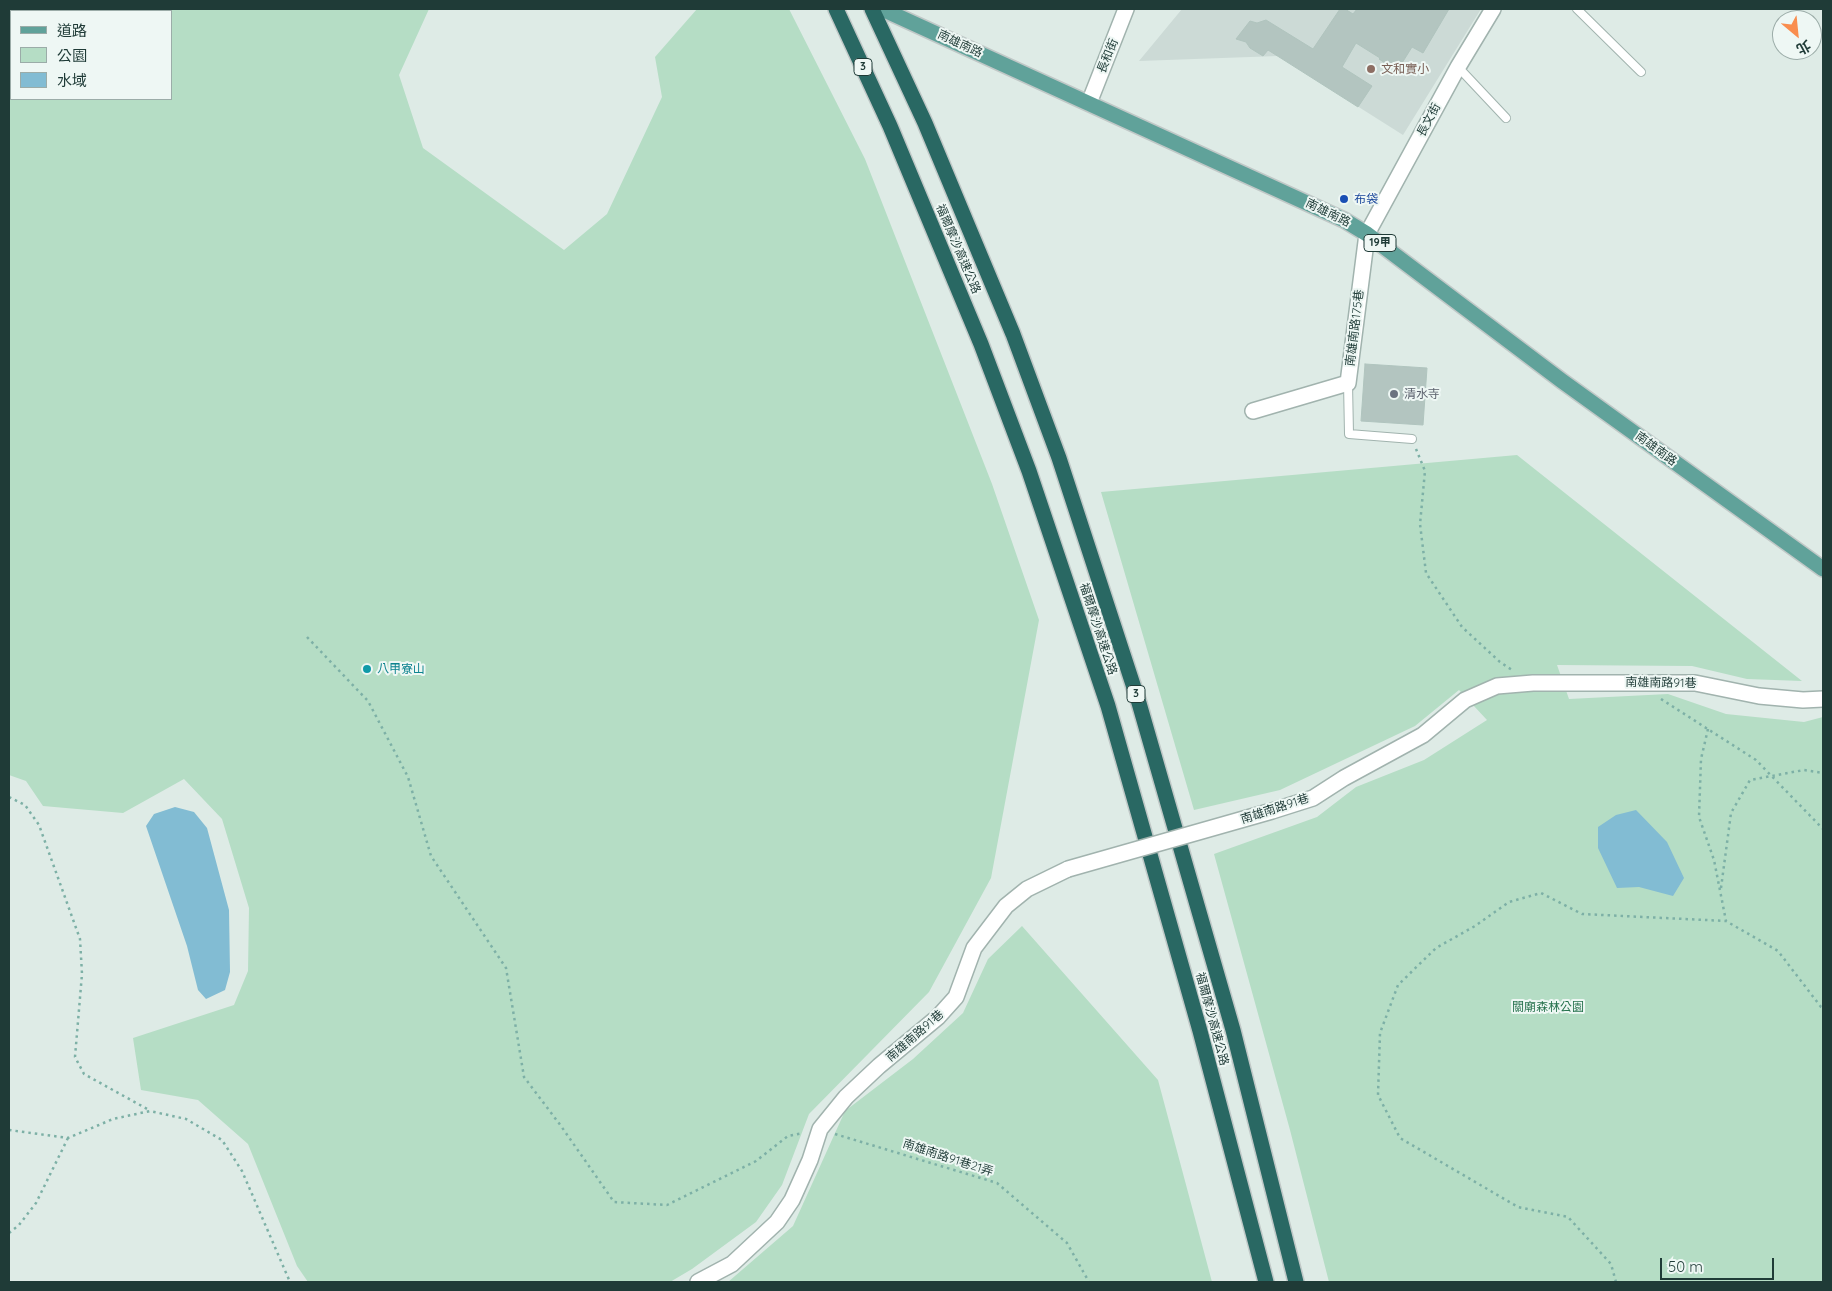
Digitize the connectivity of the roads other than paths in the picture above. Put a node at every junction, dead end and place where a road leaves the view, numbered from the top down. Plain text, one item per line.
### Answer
1 (836, 9) edge
2 (872, 9) edge
3 (882, 9) edge
4 (1126, 9) edge
5 (1493, 9) edge
6 (1577, 9) edge
7 (1458, 67) junction
8 (1640, 72) dead end
9 (1089, 103) junction
10 (1506, 118) dead end
11 (1367, 234) junction
12 (1348, 383) junction
13 (1253, 411) dead end
14 (1412, 439) road end
15 (1823, 569) edge
16 (1823, 699) edge
17 (698, 1282) edge
18 (1266, 1282) edge
19 (1296, 1282) edge

1 - 18 highway, 福爾摩沙高速公路 / 3
2 - 19 highway, 福爾摩沙高速公路 / 3
3 - 9 main road, 南雄南路 / 19甲
4 - 9 street, 長和街
5 - 7 street, 長文街
6 - 8 lane
7 - 10 lane
7 - 11 street, 長文街
9 - 11 main road, 南雄南路 / 19甲
11 - 12 street, 南雄南路175巷
11 - 15 main road, 南雄南路 / 19甲
12 - 13 street, 南雄南路175巷
12 - 14 lane
16 - 17 street, 南雄南路91巷, bridge

